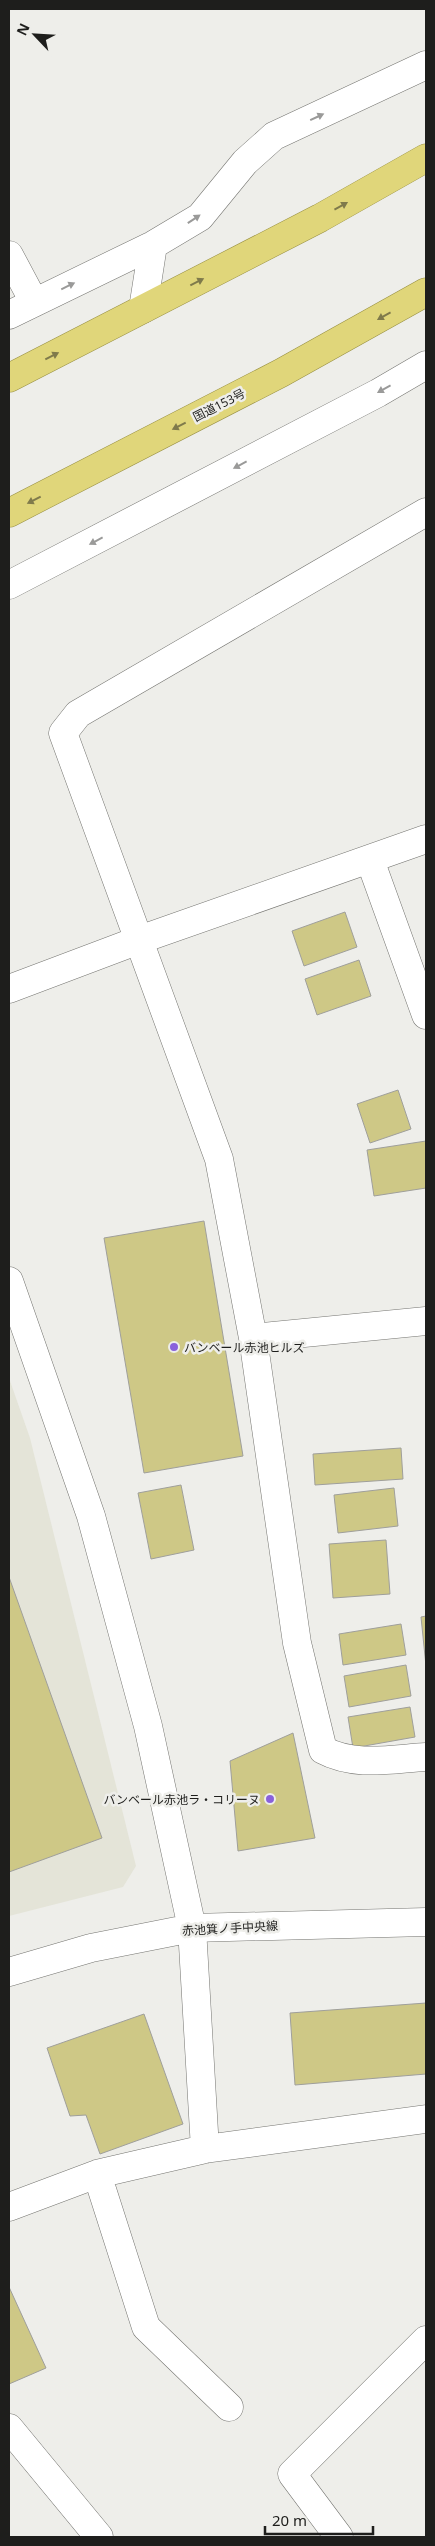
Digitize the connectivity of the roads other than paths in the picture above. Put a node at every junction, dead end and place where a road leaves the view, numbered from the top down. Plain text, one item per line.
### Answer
1 (426, 65) edge
2 (426, 158) edge
3 (153, 245) junction
4 (9, 255) edge
5 (426, 292) edge
6 (34, 302) junction
7 (143, 309) junction
8 (9, 315) edge
9 (426, 365) edge
10 (9, 378) edge
11 (426, 512) edge
12 (9, 513) edge
13 (9, 585) edge
14 (426, 839) edge
15 (370, 860) junction
16 (139, 940) junction
17 (9, 989) edge
18 (426, 1014) edge
19 (9, 1281) edge
20 (426, 1321) edge
21 (253, 1338) junction
22 (426, 1757) edge
23 (426, 1922) edge
24 (192, 1928) junction
25 (9, 1972) edge
26 (426, 2120) edge
27 (205, 2149) junction
28 (97, 2174) junction
29 (9, 2207) edge
30 (426, 2340) edge
31 (229, 2407) dead end
32 (9, 2428) edge
33 (99, 2537) edge
34 (339, 2537) edge

3 -> 1 street
7 -> 2 highway
6 -> 3 street
3 - 7 street
4 - 6 street
5 -> 12 highway, 国道153号
6 - 8 street
10 -> 7 highway
9 -> 13 street
11 - 16 street
14 - 15 street
15 - 16 street
15 - 18 street
16 - 17 street
16 - 21 street
19 - 24 street
20 - 21 street
21 - 22 street
23 - 24 street, 赤池箕ノ手中央線
24 - 25 street, 赤池箕ノ手中央線
24 - 27 street
26 - 27 street
27 - 28 street
28 - 29 street
28 - 31 street
30 - 34 street
32 - 33 street

